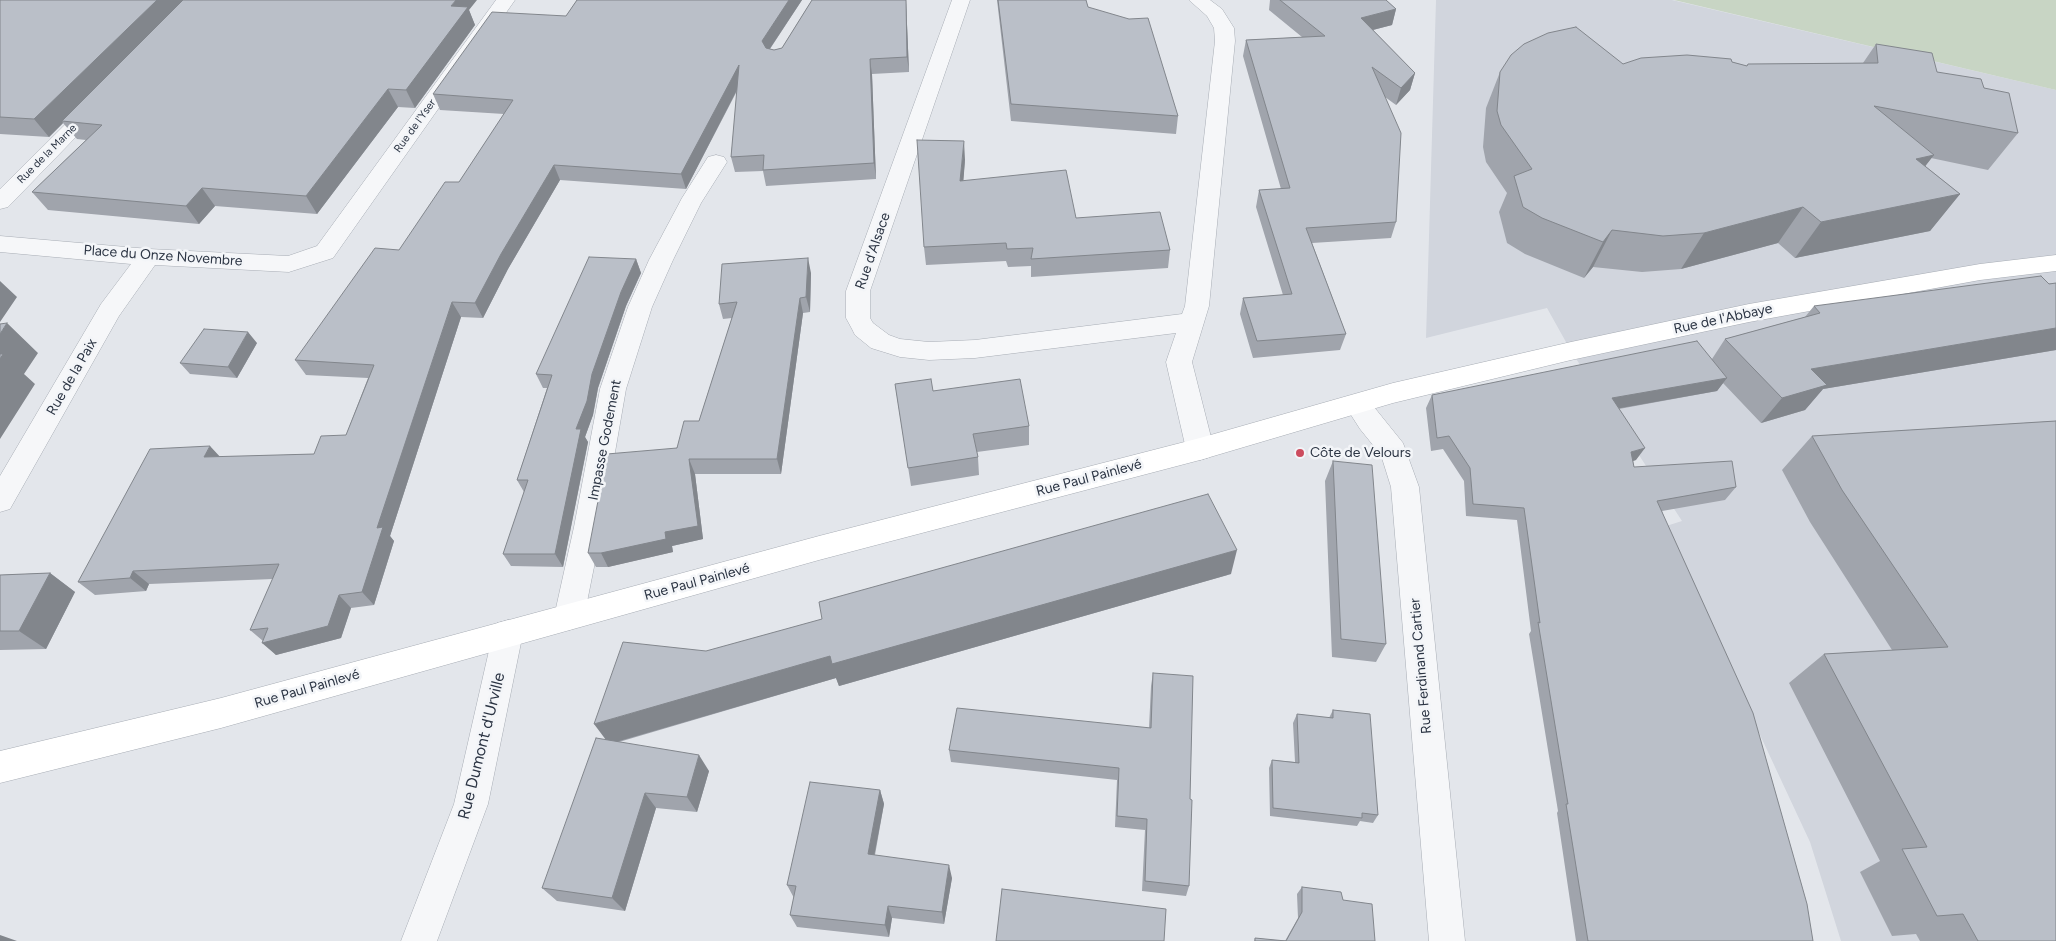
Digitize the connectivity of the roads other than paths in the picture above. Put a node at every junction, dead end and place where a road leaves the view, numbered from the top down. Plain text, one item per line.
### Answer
1 (506, 0) edge
2 (961, 0) edge
3 (1207, 6) edge
4 (109, 92) edge
5 (716, 162) dead end
6 (0, 202) edge
7 (0, 244) edge
8 (325, 252) joint
9 (148, 257) junction
10 (2056, 262) edge
11 (1191, 322) junction
12 (1393, 393) joint
13 (1357, 404) junction
14 (1200, 449) junction
15 (0, 501) edge
16 (569, 617) junction
17 (508, 633) junction
18 (0, 767) edge
19 (419, 941) edge
20 (1447, 941) edge

1 - 8 street, Rue de l'Yser
2 - 11 street, Rue d'Alsace
3 - 11 street
4 - 6 street, Rue de la Marne
5 - 16 street, Impasse Godement
7 - 9 street, Place du Onze Novembre
8 - 9 street, Place du Onze Novembre
9 - 15 street, Rue de la Paix
10 - 12 street, Rue de l'Abbaye
11 - 14 street
12 - 13 street, Rue Paul Painlevé
13 - 14 street, Rue Paul Painlevé
13 - 20 street, Rue Ferdinand Cartier
14 - 16 street, Rue Paul Painlevé
16 - 17 street, Rue Paul Painlevé
17 - 18 street, Rue Paul Painlevé
17 - 19 street, Rue Dumont d'Urville

